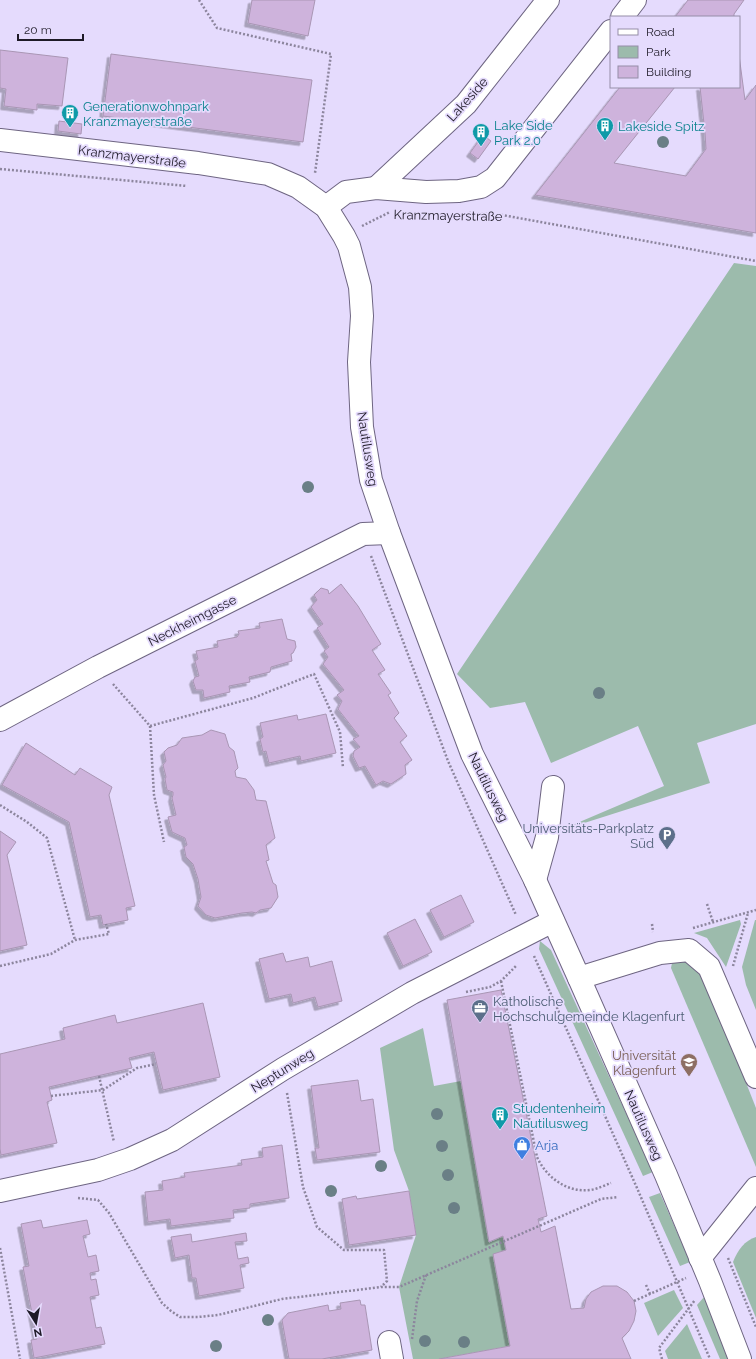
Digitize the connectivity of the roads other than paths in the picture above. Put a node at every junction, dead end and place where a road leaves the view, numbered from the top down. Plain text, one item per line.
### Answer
1 (548, 0) edge
2 (635, 0) edge
3 (623, 16) edge
4 (610, 32) edge
5 (0, 140) edge
6 (376, 188) junction
7 (326, 207) junction
8 (344, 236) joint
9 (389, 533) junction
10 (0, 720) edge
11 (553, 787) dead end
12 (535, 880) junction
13 (553, 921) junction
14 (579, 978) junction
15 (756, 1077) edge
16 (756, 1188) edge
17 (0, 1191) edge
18 (700, 1258) junction
19 (740, 1359) edge

1 - 6 street, Lakeside
2 - 3 street
4 - 6 street
5 - 7 street, Kranzmayerstraße
6 - 7 street
7 - 8 street, Kranzmayerstraße
8 - 9 street, Nautilusweg
9 - 10 street, Neckheimgasse
9 - 12 street, Nautilusweg
11 - 12 street
12 - 13 street, Nautilusweg
13 - 14 street, Nautilusweg
13 - 17 street, Neptunweg
14 - 15 street
14 - 18 street, Nautilusweg
16 - 18 street
18 - 19 street, Nautilusweg

